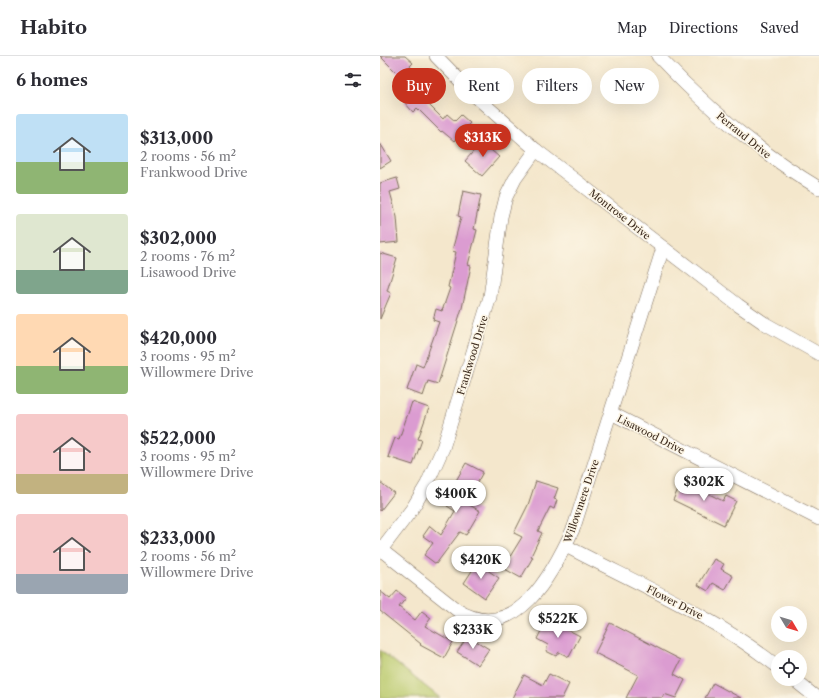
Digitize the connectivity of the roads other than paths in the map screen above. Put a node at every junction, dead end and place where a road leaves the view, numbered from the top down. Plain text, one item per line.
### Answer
1 (436, 56) edge
2 (658, 56) edge
3 (536, 150) junction
4 (819, 188) edge
5 (663, 248) junction
6 (819, 354) edge
7 (611, 413) junction
8 (819, 519) edge
9 (566, 546) junction
10 (380, 550) edge
11 (771, 662) edge
12 (802, 686) edge
13 (817, 698) edge

1 - 3 street, Montrose Drive
2 - 4 street, Perraud Drive
3 - 5 street, Montrose Drive
3 - 10 street, Frankwood Drive
5 - 6 street, Montrose Drive
5 - 7 street, Willowmere Drive
7 - 8 street, Lisawood Drive
7 - 9 street, Willowmere Drive
9 - 10 street, Willowmere Drive
9 - 11 street, Flower Drive
12 - 13 street

